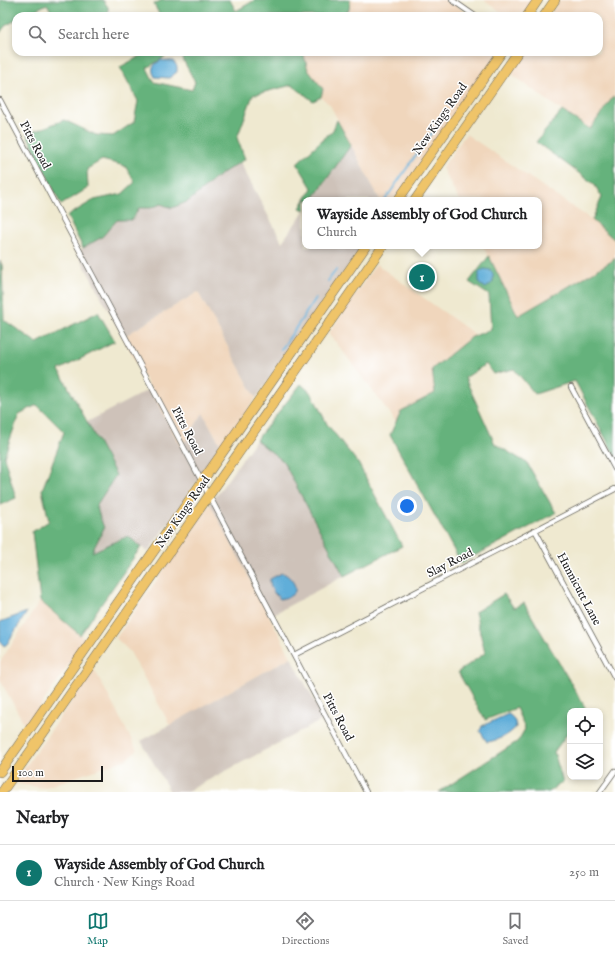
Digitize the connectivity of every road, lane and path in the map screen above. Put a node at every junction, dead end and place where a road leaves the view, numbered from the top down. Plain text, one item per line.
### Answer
1 (452, 0) edge
2 (538, 0) edge
3 (555, 0) edge
4 (469, 12) edge
5 (530, 12) edge
6 (547, 12) edge
7 (499, 56) edge
8 (515, 56) edge
9 (469, 99) junction
10 (0, 100) edge
11 (480, 107) junction
12 (400, 197) edge
13 (417, 197) edge
14 (364, 249) edge
15 (381, 249) edge
16 (334, 292) junction
17 (346, 300) junction
18 (571, 387) dead end
19 (615, 469) edge
20 (202, 481) junction
21 (615, 488) edge
22 (209, 495) junction
23 (536, 530) junction
24 (85, 650) junction
25 (294, 655) junction
26 (96, 657) junction
27 (615, 678) edge
28 (615, 771) edge
29 (0, 772) edge
30 (2, 792) edge
31 (366, 792) edge
32 (600, 792) edge

1 - 4 street
2 - 5 highway
3 - 6 highway
7 - 9 highway, New Kings Road
8 - 11 highway
9 - 11 street
9 - 12 highway, New Kings Road
10 - 20 street, Pitts Road
11 - 13 highway
14 - 16 highway, New Kings Road
15 - 17 highway, New Kings Road
16 - 17 street
16 - 20 highway, New Kings Road
17 - 22 highway, New Kings Road
18 - 19 street
20 - 22 street, Pitts Road
20 - 24 highway, New Kings Road
21 - 23 street, Slay Road
22 - 25 street, Pitts Road
22 - 26 highway, New Kings Road
23 - 25 street, Slay Road
23 - 27 street, Hunnicutt Lane
24 - 26 street
24 - 29 highway, New Kings Road
25 - 31 street, Pitts Road
26 - 30 highway, New Kings Road
28 - 32 street

